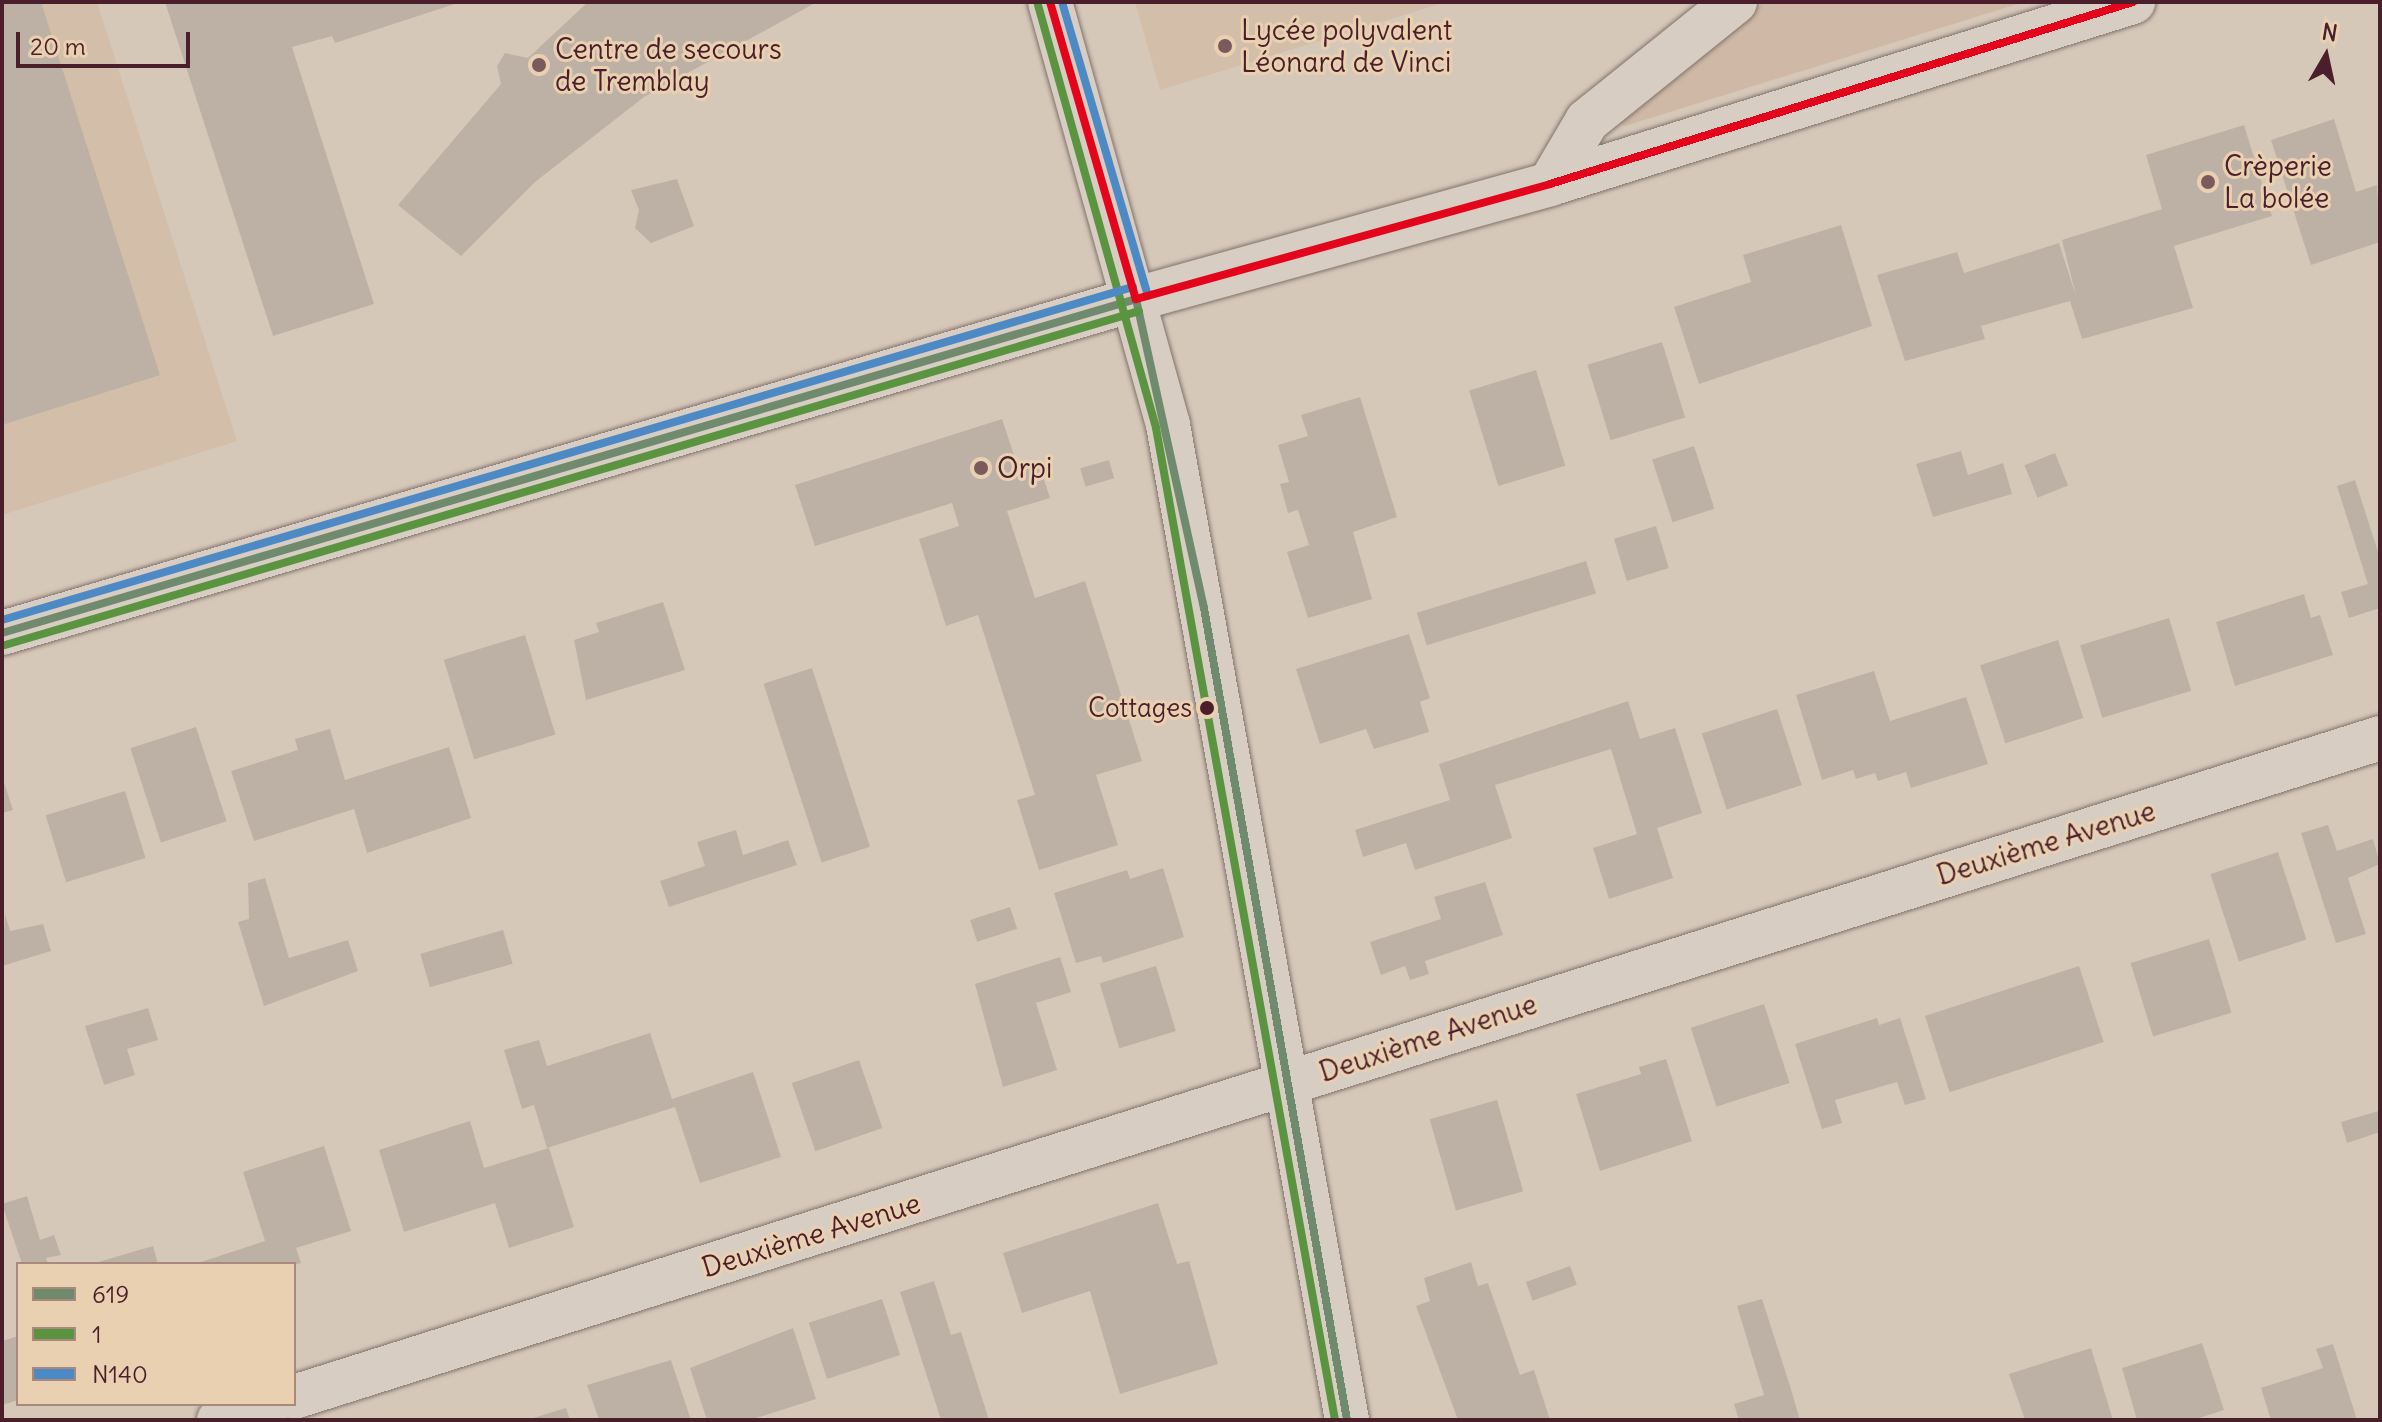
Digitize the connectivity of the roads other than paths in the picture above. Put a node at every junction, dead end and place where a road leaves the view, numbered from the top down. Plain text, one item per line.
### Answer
1 (1050, 2) edge
2 (1735, 2) edge
3 (2133, 2) edge
4 (1550, 184) junction
5 (1136, 299) junction
6 (2, 633) edge
7 (2380, 738) edge
8 (1290, 1082) junction
9 (296, 1396) edge
10 (264, 1406) edge
11 (219, 1420) edge
12 (1347, 1420) edge

1 - 5 street
2 - 4 street
3 - 4 street
4 - 5 street
5 - 6 street
5 - 8 street
7 - 8 street, Deuxième Avenue
8 - 9 street, Deuxième Avenue
8 - 12 street
10 - 11 street

